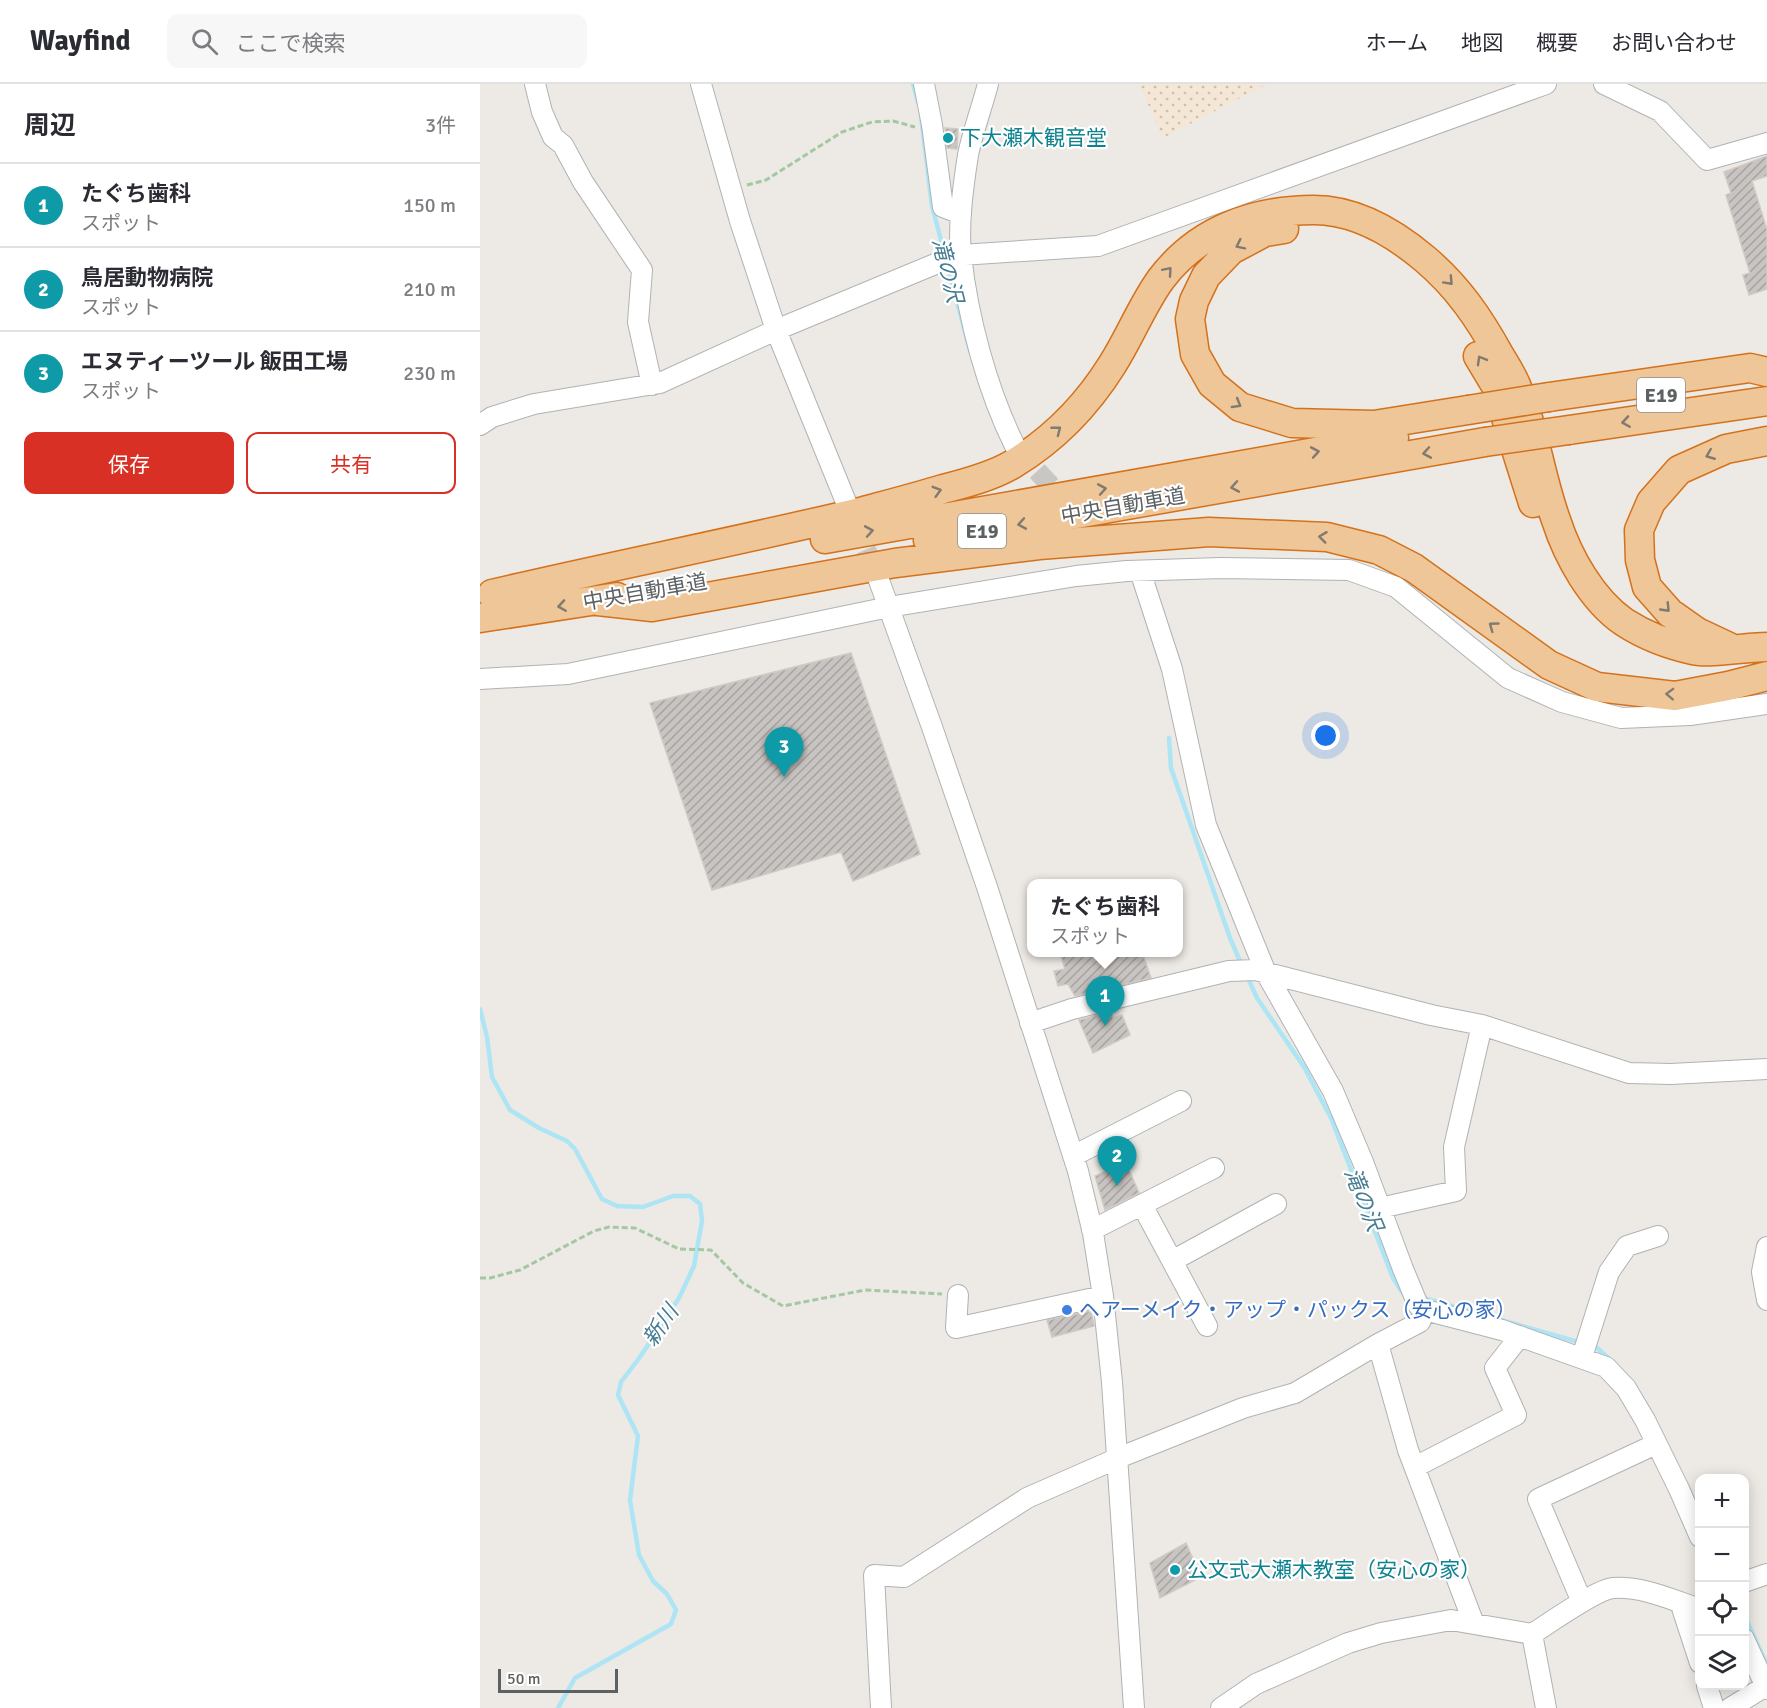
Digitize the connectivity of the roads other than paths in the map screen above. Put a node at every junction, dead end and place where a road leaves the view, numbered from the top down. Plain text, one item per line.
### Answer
1 (535, 84) edge
2 (701, 84) edge
3 (924, 84) edge
4 (988, 84) edge
5 (1546, 84) edge
6 (1604, 84) edge
7 (1767, 142) edge
8 (961, 214) junction
9 (950, 258) junction
10 (776, 330) junction
11 (1767, 372) edge
12 (1767, 378) edge
13 (652, 385) junction
14 (1767, 401) edge
15 (1557, 413) junction
16 (480, 425) edge
17 (1477, 425) junction
18 (1767, 441) edge
19 (1015, 446) tunnel mouth
20 (846, 502) tunnel mouth
21 (1107, 547) tunnel mouth
22 (1133, 571) junction
23 (877, 575) tunnel mouth
24 (598, 601) junction
25 (484, 602) edge
26 (889, 607) junction
27 (1767, 646) edge
28 (1732, 648) junction
29 (1767, 676) edge
30 (480, 679) edge
31 (1728, 686) junction
32 (1767, 704) edge
33 (1261, 972) junction
34 (1030, 1023) junction
35 (1482, 1025) junction
36 (1767, 1068) edge
37 (1181, 1101) dead end
38 (1073, 1156) junction
39 (1214, 1168) dead end
40 (1142, 1204) junction
41 (1276, 1204) dead end
42 (1380, 1208) junction
43 (1092, 1230) junction
44 (1658, 1236) dead end
45 (1767, 1247) edge
46 (1172, 1261) junction
47 (957, 1295) road end
48 (1103, 1296) junction
49 (1767, 1300) edge
50 (1422, 1308) junction
51 (1207, 1326) dead end
52 (1520, 1336) junction
53 (1378, 1344) junction
54 (1582, 1356) junction
55 (1656, 1444) junction
56 (1118, 1458) junction
57 (1414, 1467) junction
58 (1696, 1528) edge
59 (1767, 1574) edge
60 (1749, 1580) edge
61 (1582, 1602) junction
62 (1680, 1602) junction
63 (1695, 1607) edge
64 (1474, 1624) junction
65 (1532, 1634) junction
66 (1695, 1648) edge
67 (1754, 1650) edge
68 (1766, 1687) edge
69 (1708, 1690) edge
70 (881, 1708) edge
71 (1134, 1708) edge
72 (1221, 1708) edge
73 (1546, 1708) edge
74 (1714, 1708) edge
75 (1730, 1708) edge

1 - 13 street
2 - 10 street
3 - 8 street
4 - 8 street
5 - 9 street
6 - 7 street
8 - 9 street
9 - 10 street
9 - 19 street
10 - 13 street
10 - 20 street
11 - 15 highway
12 - 15 highway, 中央自動車道 / E19
13 - 16 street
14 -> 15 highway, 中央自動車道 / E19
15 - 17 highway, 中央自動車道 / E19, bridge
15 - 17 highway, bridge
17 -> 24 highway, 中央自動車道 / E19
25 -> 17 highway, 中央自動車道 / E19
31 -> 17 highway
18 -> 28 highway
21 - 22 street
22 - 26 street
22 - 32 street
22 - 33 street
23 - 26 street
24 -> 25 highway, 中央自動車道 / E19
31 -> 24 highway
25 -> 28 highway
26 - 30 street
26 - 34 street
27 - 28 highway
29 - 31 highway
33 - 34 street
33 - 35 street
33 - 42 street
34 - 38 street
35 - 36 street
35 - 42 street
37 - 38 street
38 - 43 street
39 - 40 street
40 - 43 street
40 - 46 street
41 - 46 street
42 - 50 street
43 - 48 street
44 - 54 street
45 - 49 street
46 - 51 street
47 - 48 street
48 - 56 street
50 - 52 street
50 - 53 street
52 - 54 street
52 - 57 street
53 - 56 street
53 - 57 street
54 - 55 street
55 - 58 street
55 - 61 street
56 - 70 street
56 - 71 street
57 - 64 street
59 - 60 street
61 - 62 street
61 - 65 street
62 - 63 street
62 - 66 street
64 - 65 street
64 - 72 street
65 - 73 street
67 - 68 street
68 - 75 street
69 - 74 street

